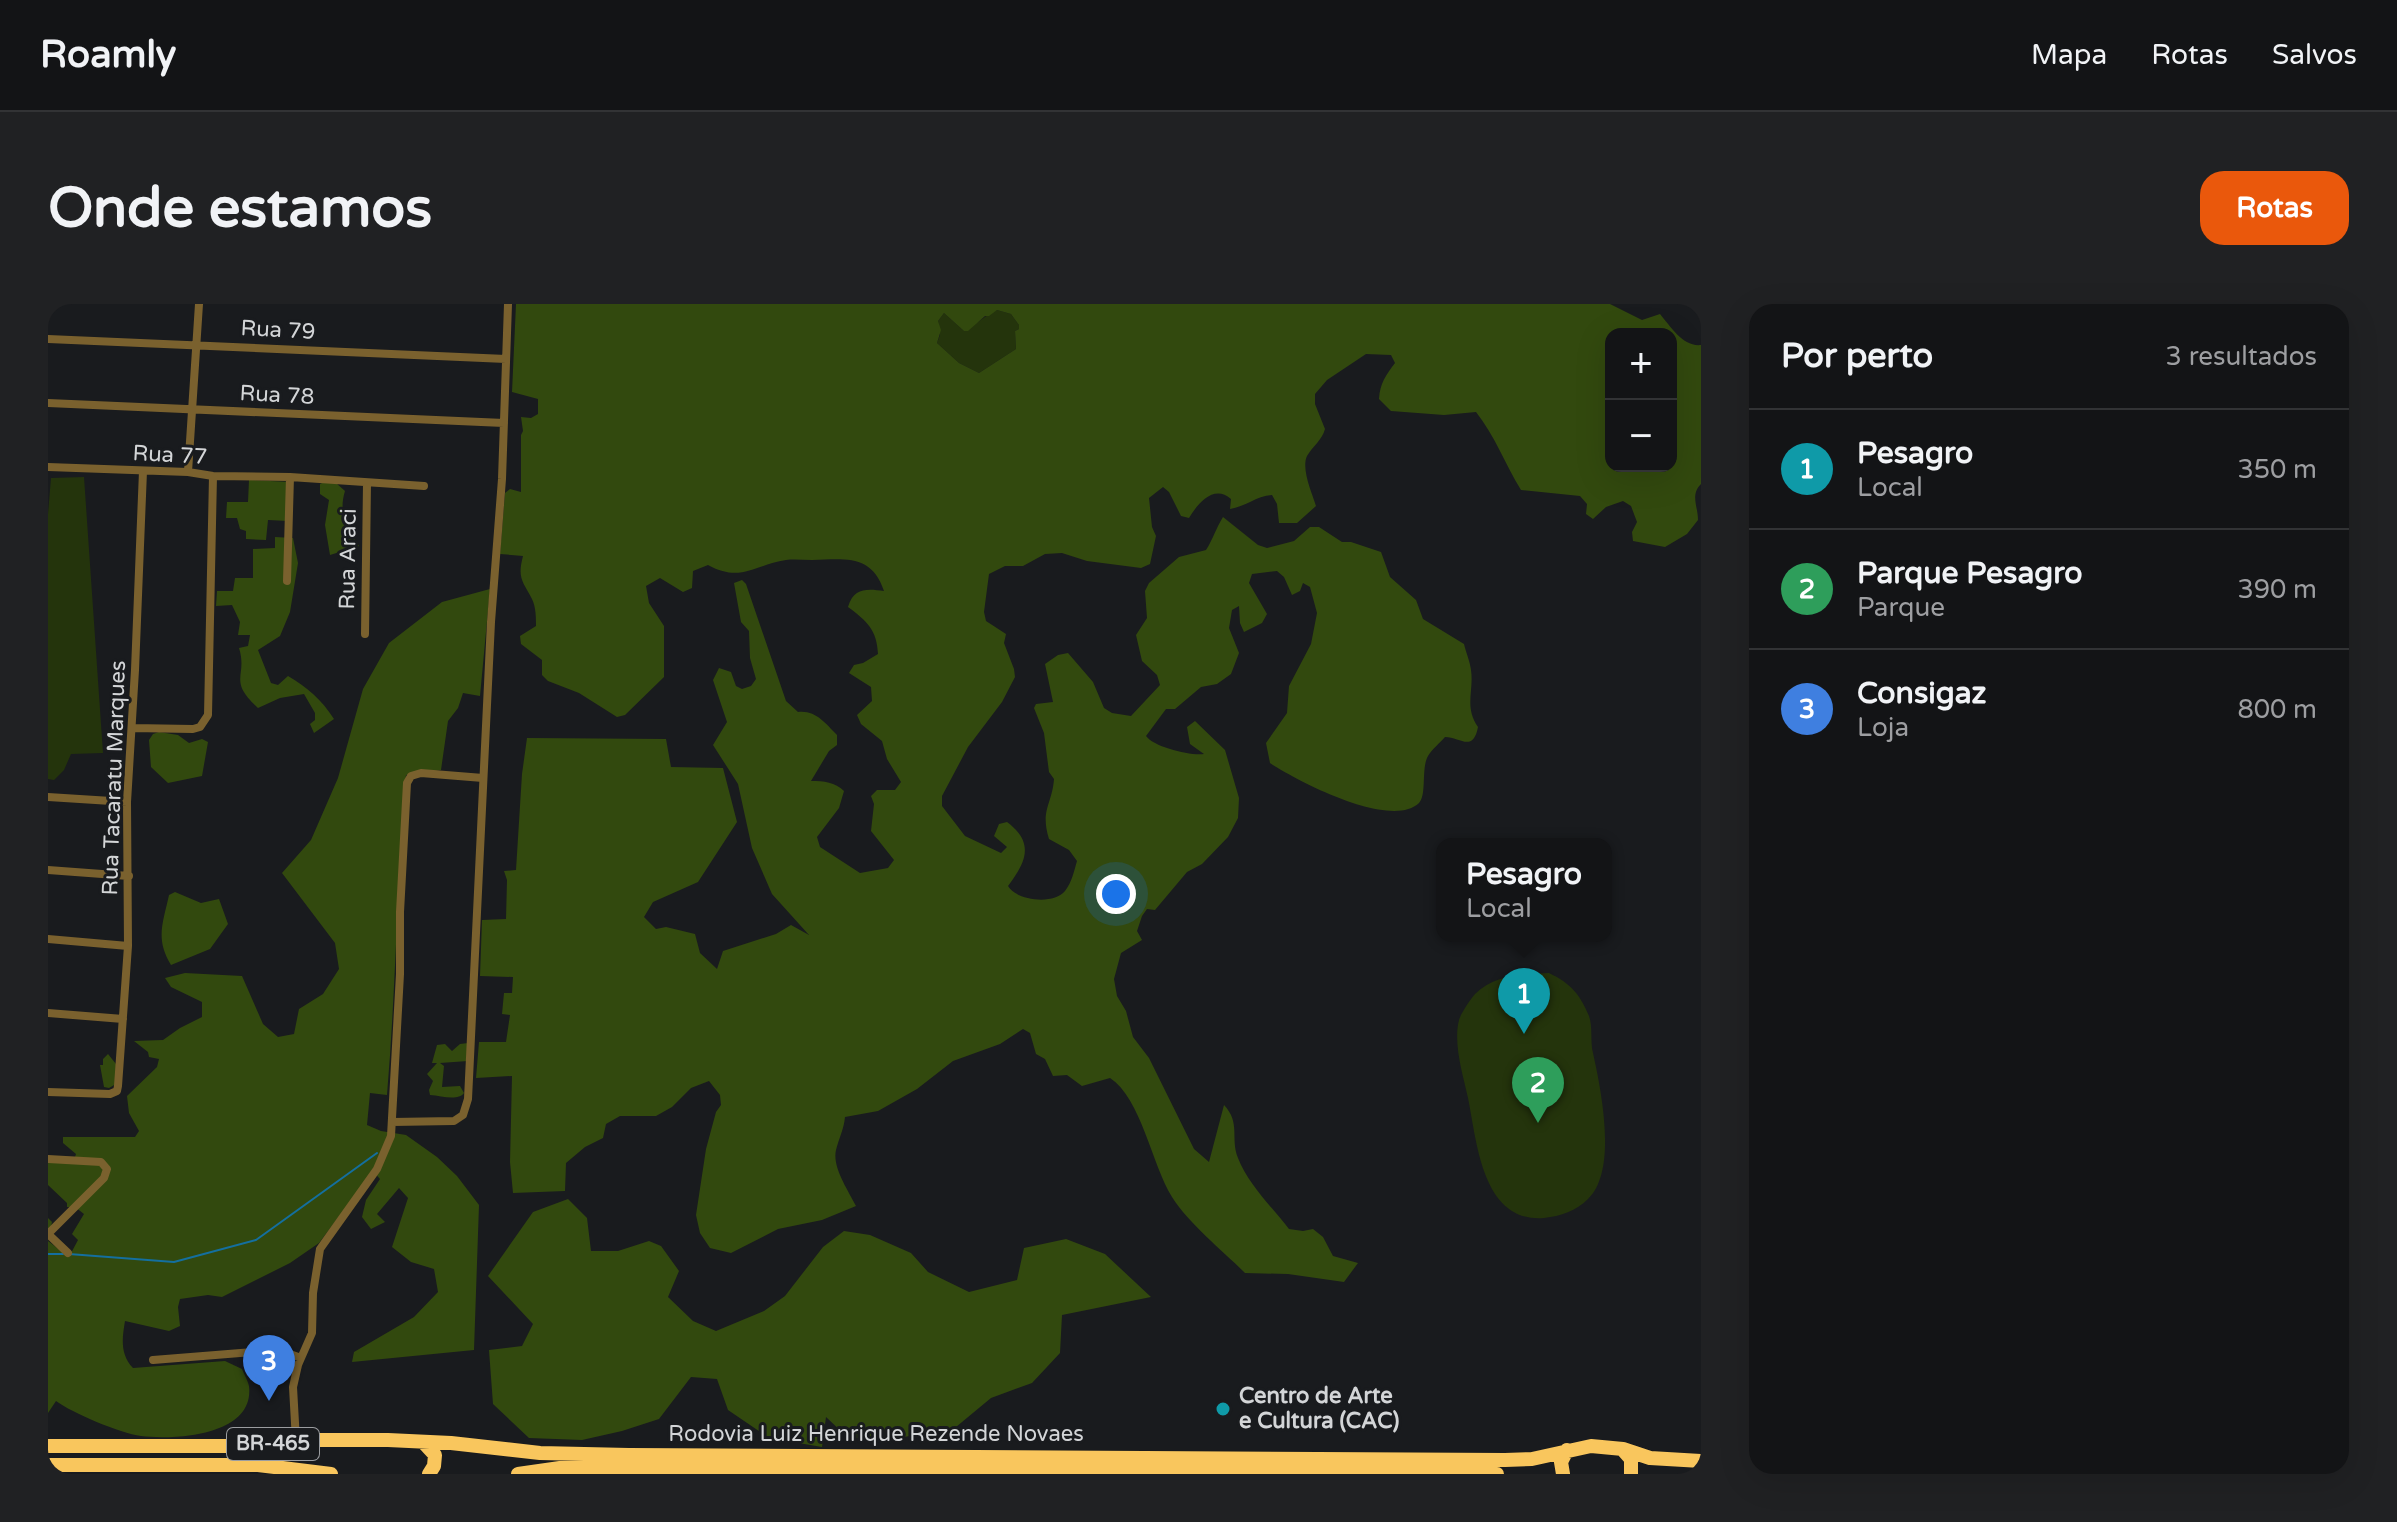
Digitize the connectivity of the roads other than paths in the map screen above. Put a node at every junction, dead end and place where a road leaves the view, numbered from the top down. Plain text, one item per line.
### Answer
1 (199, 304) edge
2 (508, 304) edge
3 (48, 339) edge
4 (196, 344) junction
5 (506, 359) junction
6 (48, 403) edge
7 (192, 409) junction
8 (504, 423) junction
9 (48, 467) edge
10 (143, 471) junction
11 (188, 472) junction
12 (213, 476) junction
13 (290, 477) junction
14 (367, 483) junction
15 (424, 486) dead end
16 (287, 581) dead end
17 (365, 634) dead end
18 (132, 728) junction
19 (483, 778) junction
20 (48, 797) edge
21 (127, 802) junction
22 (48, 870) edge
23 (129, 876) junction
24 (48, 939) edge
25 (128, 946) junction
26 (48, 1013) edge
27 (123, 1019) junction
28 (48, 1092) edge
29 (392, 1122) junction
30 (48, 1159) edge
31 (48, 1234) edge
32 (68, 1253) dead end
33 (301, 1358) junction
34 (153, 1360) dead end
35 (296, 1441) junction
36 (423, 1442) junction
37 (48, 1446) edge
38 (1623, 1449) junction
39 (1567, 1450) junction
40 (1701, 1461) edge
41 (48, 1465) edge
42 (331, 1474) edge
43 (429, 1474) edge
44 (518, 1474) edge
45 (1497, 1474) edge
46 (1563, 1474) edge
47 (1631, 1474) edge

1 - 4 street
2 - 5 street
3 - 4 street, Rua 79
4 - 5 street, Rua 79
4 - 7 street
5 - 8 street
6 - 7 street, Rua 78
7 - 8 street, Rua 78
7 - 11 street
8 - 19 street
9 - 10 street, Rua 77
10 - 11 street, Rua 77
10 - 18 street, Rua Tacaratu Marques
11 - 12 street, Rua 77
12 - 13 street, Rua 77
12 - 18 street
13 - 14 street, Rua 77
13 - 16 street
14 - 15 street, Rua 77
14 - 17 street, Rua Araci
18 - 21 street, Rua Tacaratu Marques
19 - 29 street
19 - 29 street
20 - 21 street
21 - 23 street, Rua Tacaratu Marques
22 - 23 street
23 - 25 street, Rua Tacaratu Marques
24 - 25 street
25 - 27 street, Rua Tacaratu Marques
26 - 27 street
27 - 28 street, Rua Tacaratu Marques
29 - 33 street
30 - 31 street
31 - 32 street
33 - 34 street
33 - 35 street
35 - 36 highway, Rodovia Luiz Henrique Rezende Novaes / BR-465
35 - 37 highway, Rodovia Luiz Henrique Rezende Novaes / BR-465
36 - 39 highway, Rodovia Luiz Henrique Rezende Novaes / BR-465
36 - 43 highway
38 - 39 highway, Rodovia Luiz Henrique Rezende Novaes / BR-465
38 - 40 highway, Rodovia Luiz Henrique Rezende Novaes / BR-465
38 - 47 highway
39 - 46 highway
41 - 42 highway, BR-465
44 - 45 highway, Rodovia Luiz Henrique Rezende Novaes

